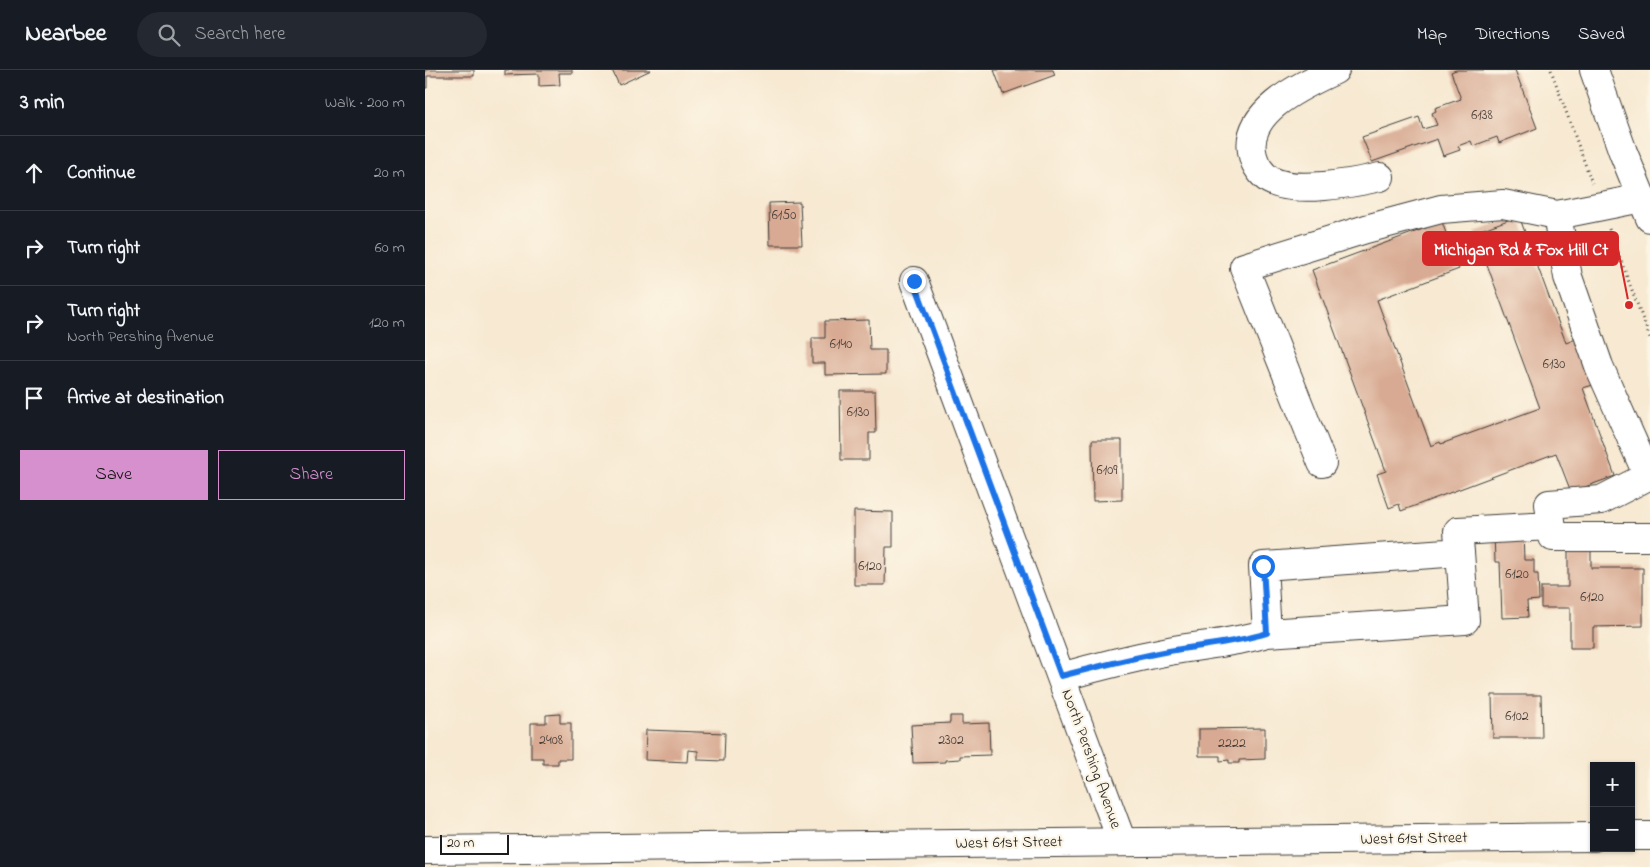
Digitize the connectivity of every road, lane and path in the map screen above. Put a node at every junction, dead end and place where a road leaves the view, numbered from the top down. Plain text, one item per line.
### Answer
1 (1335, 70) edge
2 (1594, 70) edge
3 (1380, 177) dead end
4 (1646, 208) edge
5 (1557, 215) junction
6 (914, 281) dead end
7 (1322, 463) dead end
8 (1649, 476) edge
9 (1551, 526) junction
10 (1650, 538) edge
11 (1460, 552) junction
12 (1267, 633) junction
13 (1061, 676) junction
14 (1635, 836) edge
15 (1650, 836) edge
16 (1590, 837) edge
17 (1122, 842) junction
18 (425, 850) edge
19 (558, 858) edge

1 - 3 street
2 - 4 street
4 - 5 street
5 - 7 street
5 - 8 street
6 - 13 street, North Pershing Avenue
8 - 9 street
9 - 10 street
9 - 11 street
11 - 12 street
11 - 12 street
12 - 13 street
13 - 17 street, North Pershing Avenue
14 - 15 street
16 - 17 street, West 61st Street
17 - 19 street, West 61st Street
18 - 19 street, West 61st Street

